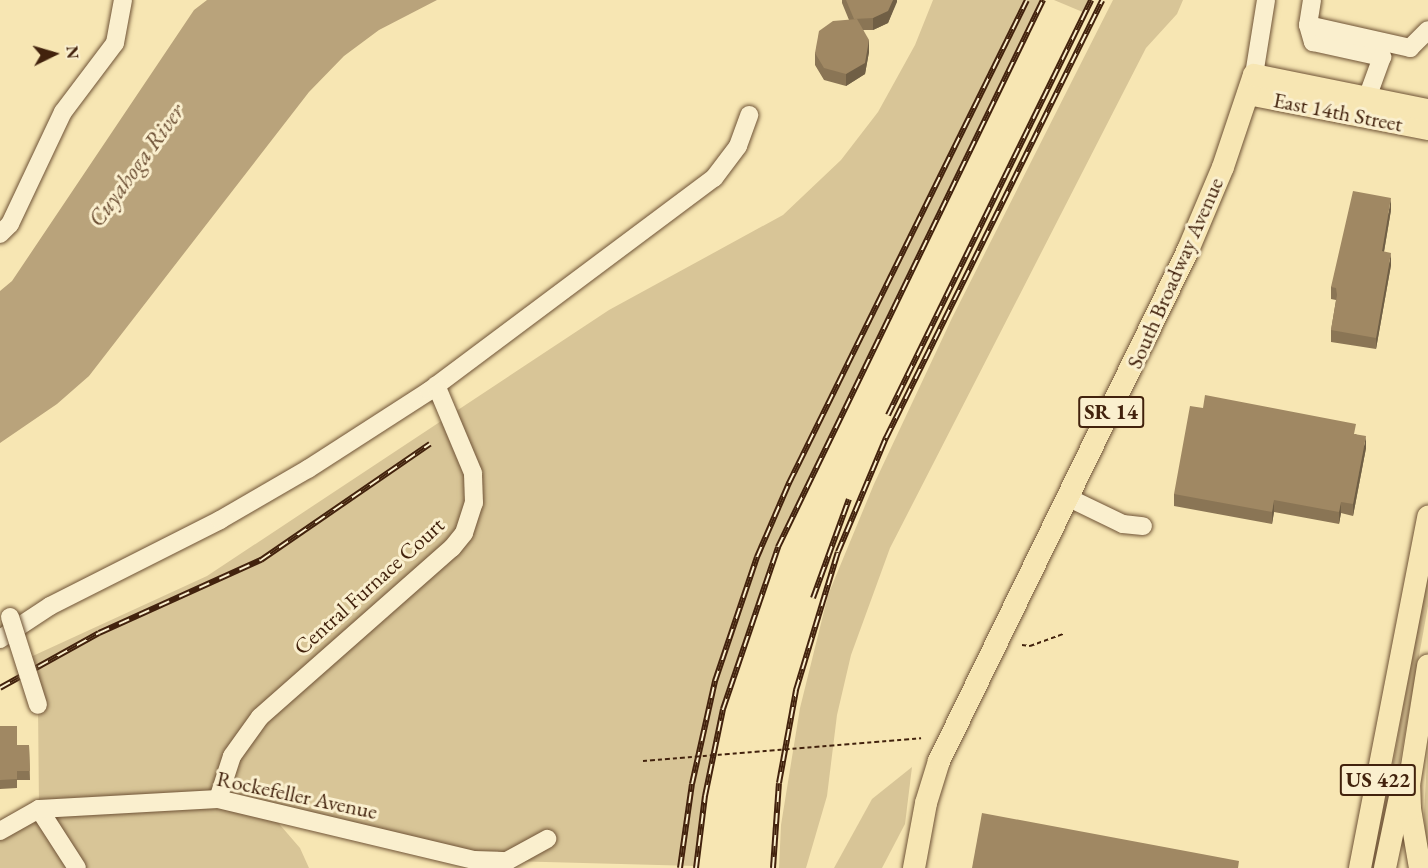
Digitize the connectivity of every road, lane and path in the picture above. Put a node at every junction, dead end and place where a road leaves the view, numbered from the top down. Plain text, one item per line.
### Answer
1 (123, 0) edge
2 (1266, 0) edge
3 (1312, 0) edge
4 (1308, 25) junction
5 (1428, 30) edge
6 (1251, 84) junction
7 (1367, 98) junction
8 (1428, 110) edge
9 (749, 115) dead end
10 (1428, 129) edge
11 (0, 234) edge
12 (436, 386) junction
13 (1070, 498) junction
14 (1428, 518) edge
15 (1120, 521) dead end
16 (10, 617) dead end
17 (1065, 633) dead end
18 (0, 639) edge
19 (1022, 645) dead end
20 (1428, 666) edge
21 (38, 705) dead end
22 (921, 738) dead end
23 (1414, 743) junction
24 (643, 760) dead end
25 (218, 799) junction
26 (39, 809) junction
27 (0, 831) edge
28 (547, 839) dead end
29 (78, 868) edge
30 (914, 868) edge
31 (1360, 868) edge
32 (1385, 868) edge
33 (1420, 868) edge

1 - 11 street
2 - 6 street
3 - 4 street
4 - 5 street
4 - 7 street
6 - 7 main road, East 14th Street
6 - 10 main road, East 14th Street
6 - 13 main road, South Broadway Avenue / SR 14
7 - 8 main road, East 14th Street
9 - 12 street
12 - 18 street
12 - 25 street, Central Furnace Court
13 - 15 street
13 - 30 main road, South Broadway Avenue / SR 14
14 - 31 main road, US 422
16 - 21 street, bridge
17 - 19 path
20 - 23 main road, US 422
22 - 24 path, bridge
23 - 32 main road
23 - 33 main road, US 422
25 - 26 street, Rockefeller Avenue
25 - 28 street, Rockefeller Avenue
26 - 27 street, Rockefeller Avenue
26 - 29 street

